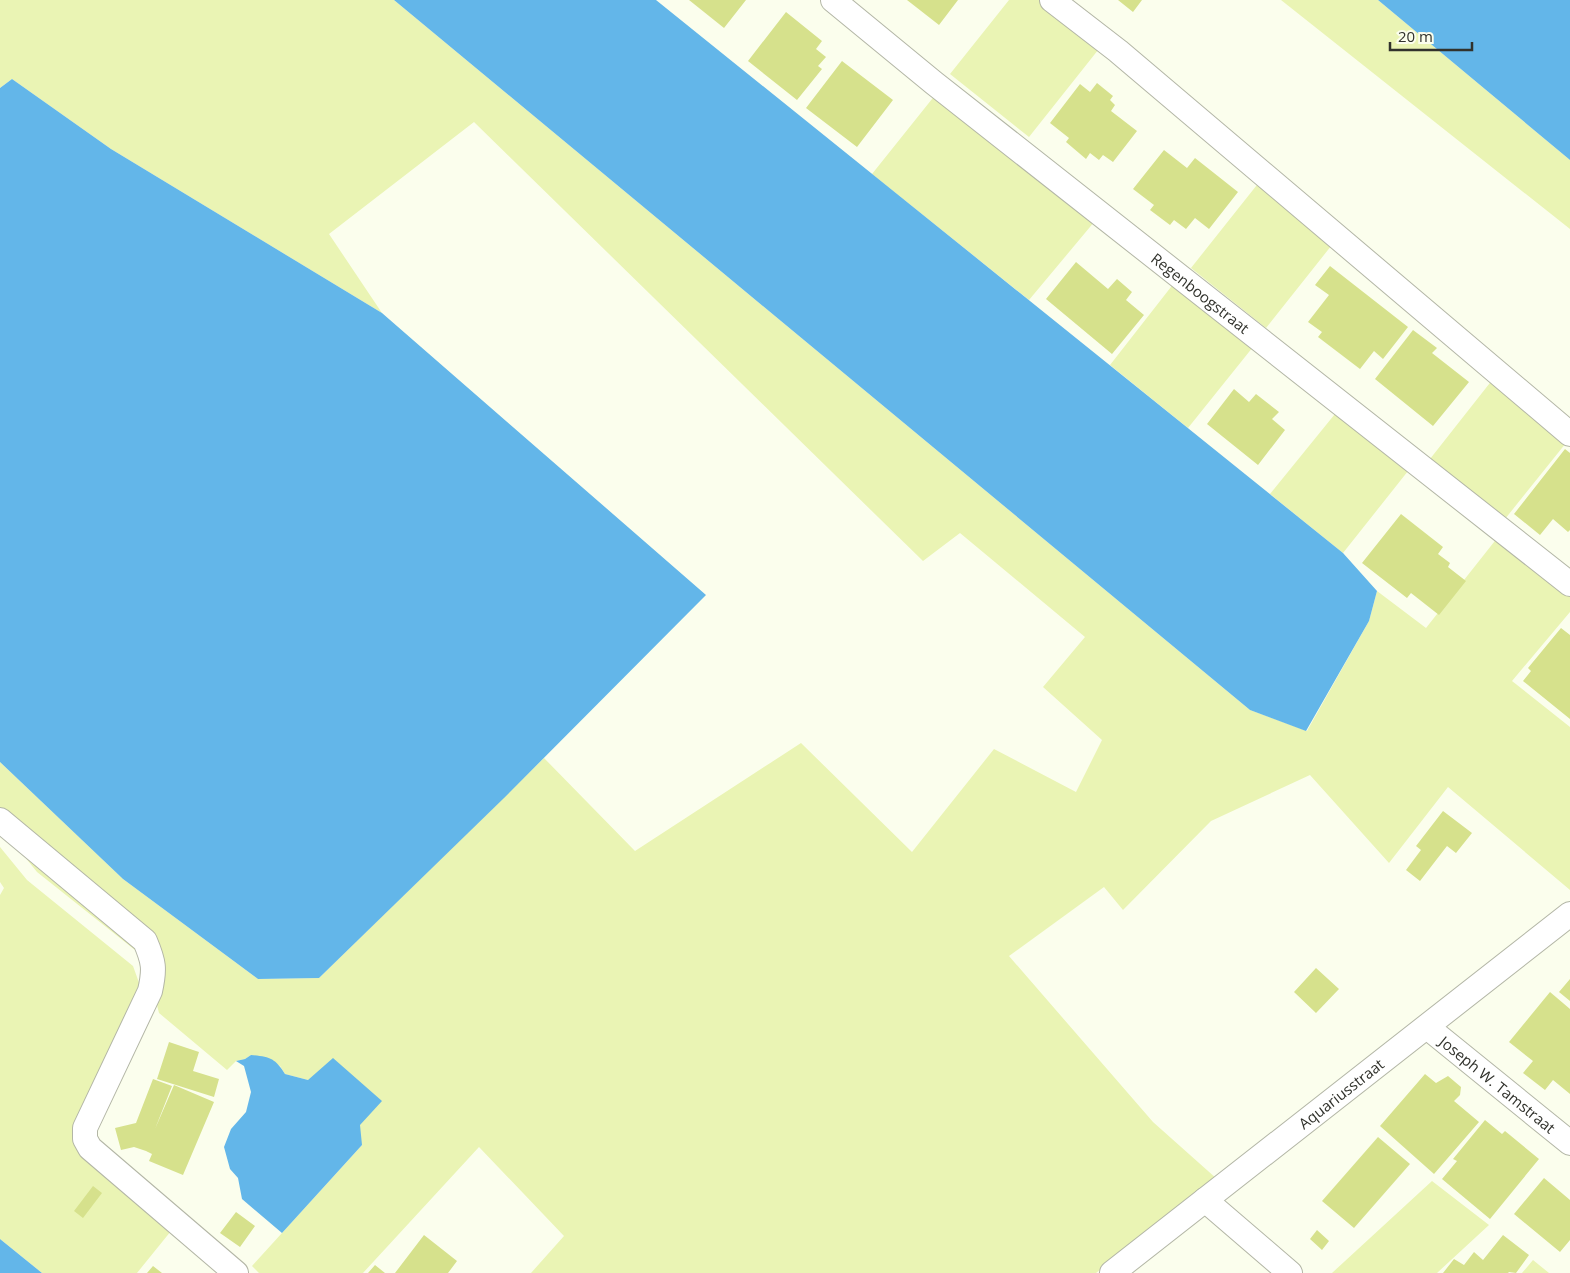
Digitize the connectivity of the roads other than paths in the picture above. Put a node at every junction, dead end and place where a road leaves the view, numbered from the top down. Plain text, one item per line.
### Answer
1 (833, 0) edge
2 (1052, 0) edge
3 (1570, 434) edge
4 (1570, 584) edge
5 (0, 820) edge
6 (1570, 914) edge
7 (1427, 1027) junction
8 (1570, 1143) edge
9 (1205, 1200) junction
10 (236, 1273) edge
11 (1112, 1273) edge
12 (1290, 1273) edge

1 - 4 street, Regenboogstraat
2 - 3 street
5 - 10 street
6 - 7 street, Aquariusstraat
7 - 8 street, Joseph W. Tamstraat
7 - 9 street, Aquariusstraat
9 - 11 street, Aquariusstraat
9 - 12 street

